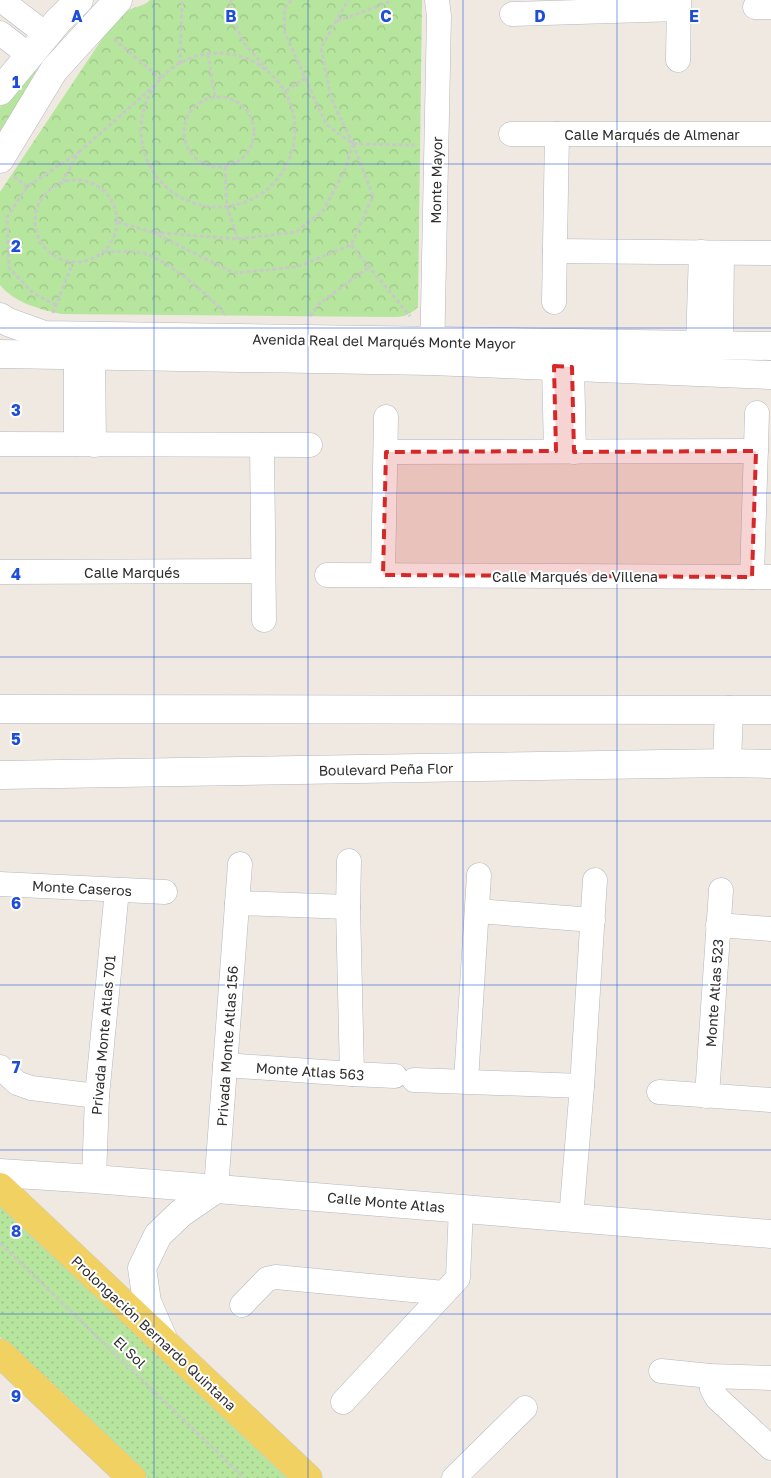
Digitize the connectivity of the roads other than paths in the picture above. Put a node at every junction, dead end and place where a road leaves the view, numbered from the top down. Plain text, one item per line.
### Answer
1 (1, 0) edge
2 (79, 0) edge
3 (118, 0) edge
4 (437, 0) edge
5 (679, 4) edge
6 (554, 6) edge
7 (512, 14) dead end
8 (0, 33) edge
9 (47, 35) junction
10 (30, 56) junction
11 (678, 60) dead end
12 (0, 91) edge
13 (511, 134) dead end
14 (557, 134) junction
15 (771, 134) edge
16 (0, 158) edge
17 (555, 251) junction
18 (711, 252) junction
19 (771, 253) edge
20 (554, 302) dead end
21 (0, 317) edge
22 (710, 345) junction
23 (771, 346) edge
24 (432, 351) junction
25 (0, 354) edge
26 (85, 355) junction
27 (563, 367) junction
28 (771, 375) edge
29 (757, 413) dead end
30 (386, 417) dead end
31 (0, 444) edge
32 (85, 444) junction
33 (262, 445) junction
34 (310, 445) dead end
35 (756, 451) junction
36 (386, 452) junction
37 (565, 452) junction
38 (264, 571) junction
39 (0, 572) edge
40 (327, 575) dead end
41 (384, 575) junction
42 (762, 577) edge
43 (264, 620) dead end
44 (0, 709) edge
45 (729, 710) junction
46 (771, 710) edge
47 (727, 763) junction
48 (771, 764) edge
49 (0, 775) edge
50 (349, 861) dead end
51 (240, 864) dead end
52 (479, 876) dead end
53 (594, 880) dead end
54 (0, 884) edge
55 (117, 890) junction
56 (721, 890) dead end
57 (165, 892) dead end
58 (237, 903) junction
59 (348, 907) junction
60 (477, 911) junction
61 (593, 920) junction
62 (718, 925) junction
63 (771, 929) edge
64 (225, 1065) junction
65 (0, 1067) edge
66 (352, 1074) junction
67 (466, 1081) junction
68 (582, 1086) junction
69 (659, 1092) dead end
70 (97, 1096) junction
71 (707, 1096) junction
72 (771, 1100) edge
73 (0, 1173) edge
74 (94, 1179) junction
75 (0, 1188) edge
76 (216, 1189) junction
77 (461, 1208) junction
78 (571, 1218) junction
79 (771, 1234) edge
80 (444, 1293) junction
81 (242, 1305) dead end
82 (165, 1343) junction
83 (0, 1353) edge
84 (661, 1371) dead end
85 (710, 1376) junction
86 (771, 1378) edge
87 (344, 1402) dead end
88 (524, 1408) dead end
89 (771, 1448) edge
90 (132, 1478) edge
91 (308, 1478) edge
92 (454, 1478) edge

1 - 9 street
2 - 9 street
3 - 16 street
4 - 24 street, Monte Mayor
5 - 6 street
5 - 11 street
6 - 7 street
8 - 10 street
9 - 10 street
10 - 12 street
13 - 14 street
14 - 15 street, Calle Marqués de Almenar
14 - 17 street, Calle Marqués de Almenar
17 - 18 street
17 - 20 street, Calle Marqués de Almenar
18 - 19 street
18 - 22 street
21 - 24 street, Avenida Real del Marqués Monte Mayor
22 - 23 street, Avenida Real del Marqués Monte Mayor
22 - 24 street, Avenida Real del Marqués Monte Mayor
24 - 26 street, Avenida Real del Marqués Monte Mayor
24 - 27 street, Avenida Real del Marqués Monte Mayor
25 - 26 street, Avenida Real del Marqués Monte Mayor
26 - 32 street
27 - 28 street, Avenida Real del Marqués Monte Mayor
27 - 37 street
29 - 35 street, Calle Marqués de Villena
30 - 36 street
31 - 32 street
32 - 33 street
33 - 34 street
33 - 38 street
35 - 37 street
35 - 42 street, Calle Marqués de Villena
36 - 37 street
36 - 41 street
38 - 39 street, Calle Marqués
38 - 43 street
40 - 41 street, Calle Marqués de Villena
41 - 42 street, Calle Marqués de Villena
44 - 45 street
45 - 46 street
45 - 47 street
47 - 48 street, Boulevard Peña Flor
47 - 49 street, Boulevard Peña Flor
50 - 59 street
51 - 58 street, Privada Monte Atlas 156
52 - 60 street
53 - 61 street
54 - 55 street, Monte Caseros
55 - 57 street, Monte Caseros
55 - 70 street, Privada Monte Atlas 701
56 - 62 street, Monte Atlas 523
58 - 59 street
58 - 64 street, Privada Monte Atlas 156
59 - 66 street
60 - 61 street
60 - 67 street
61 - 68 street
62 - 63 street
62 - 71 street, Monte Atlas 523
64 - 66 street, Monte Atlas 563
64 - 76 street, Privada Monte Atlas 156
65 - 70 street
66 - 67 street, Monte Atlas 563
67 - 68 street, Monte Atlas 563
68 - 78 street
69 - 71 street
70 - 74 street, Privada Monte Atlas 701
71 - 72 street
73 - 74 street, Calle Monte Atlas
74 - 76 street, Calle Monte Atlas
75 - 82 main road, Prolongación Bernardo Quintana
76 - 77 street, Calle Monte Atlas
76 - 82 street
77 - 78 street, Calle Monte Atlas
77 - 80 street
78 - 79 street, Calle Monte Atlas
80 - 81 street
80 - 87 street
82 - 91 main road, Prolongación Bernardo Quintana
83 - 90 main road
84 - 85 street
85 - 86 street
85 - 89 street
88 - 92 street

